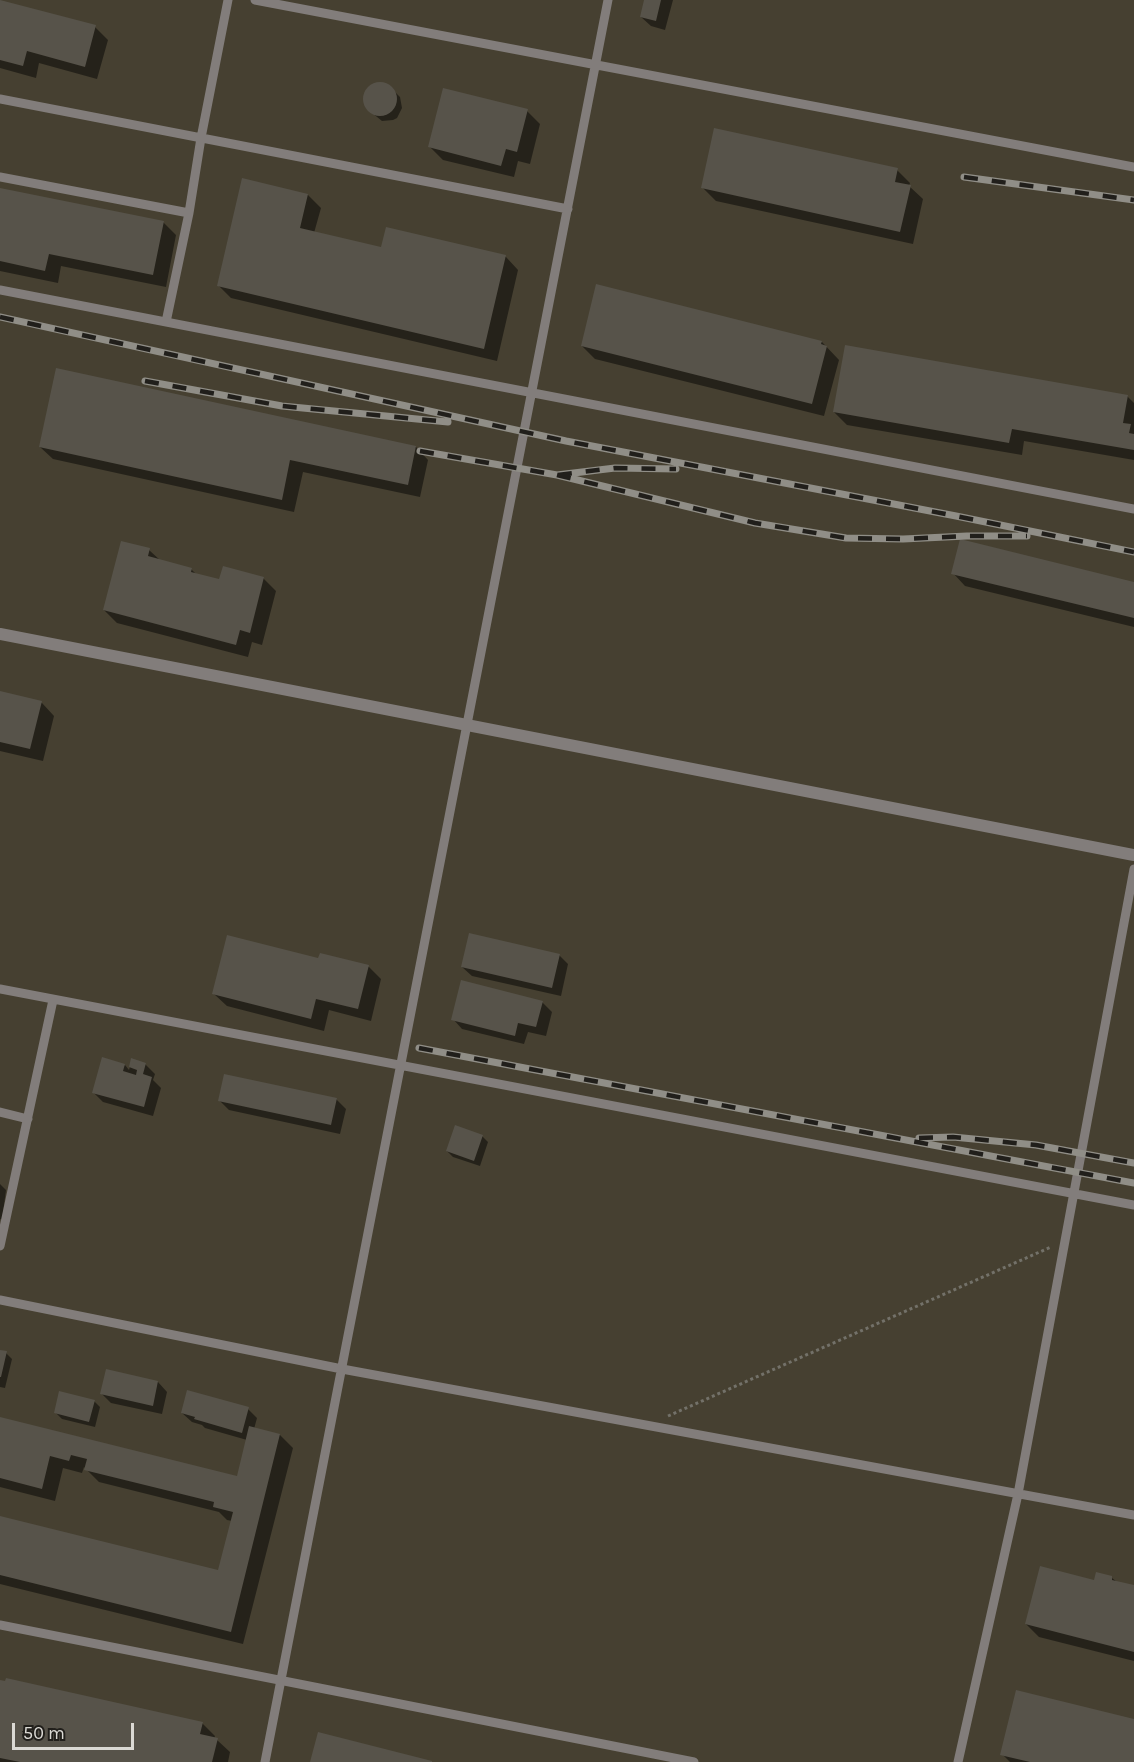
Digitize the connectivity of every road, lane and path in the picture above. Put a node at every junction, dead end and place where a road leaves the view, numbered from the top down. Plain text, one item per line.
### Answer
1 (228, 0) edge
2 (255, 0) edge
3 (608, 0) edge
4 (596, 65) junction
5 (0, 99) edge
6 (201, 138) junction
7 (1134, 167) edge
8 (0, 177) edge
9 (568, 209) junction
10 (189, 213) junction
11 (0, 290) edge
12 (166, 322) junction
13 (532, 393) junction
14 (1134, 509) edge
15 (0, 634) edge
16 (467, 725) junction
17 (1134, 855) edge
18 (1134, 869) edge
19 (0, 989) edge
20 (53, 1000) junction
21 (401, 1066) junction
22 (0, 1112) edge
23 (28, 1119) junction
24 (1074, 1193) junction
25 (1134, 1205) edge
26 (1065, 1241) junction
27 (0, 1246) edge
28 (0, 1300) edge
29 (342, 1369) junction
30 (647, 1425) junction
31 (1018, 1494) junction
32 (1134, 1515) edge
33 (0, 1625) edge
34 (281, 1681) junction
35 (265, 1762) edge
36 (694, 1762) edge
37 (958, 1762) edge

1 - 6 lane
2 - 4 lane
3 - 4 lane
4 - 7 lane
4 - 9 lane
5 - 6 lane
6 - 9 lane
6 - 10 lane
8 - 10 lane
9 - 13 lane
10 - 12 lane
11 - 12 lane
12 - 13 lane
13 - 14 lane
13 - 16 lane
15 - 16 street
16 - 17 street
16 - 21 lane
18 - 24 lane
19 - 20 lane
20 - 21 lane
20 - 23 lane
21 - 24 lane
21 - 29 lane
22 - 23 lane
23 - 27 lane
24 - 25 lane
24 - 26 lane
26 - 30 path
26 - 31 lane
28 - 29 lane
29 - 30 lane
29 - 34 lane
30 - 31 lane
31 - 32 lane
31 - 37 lane
33 - 34 lane
34 - 35 lane
34 - 36 lane

